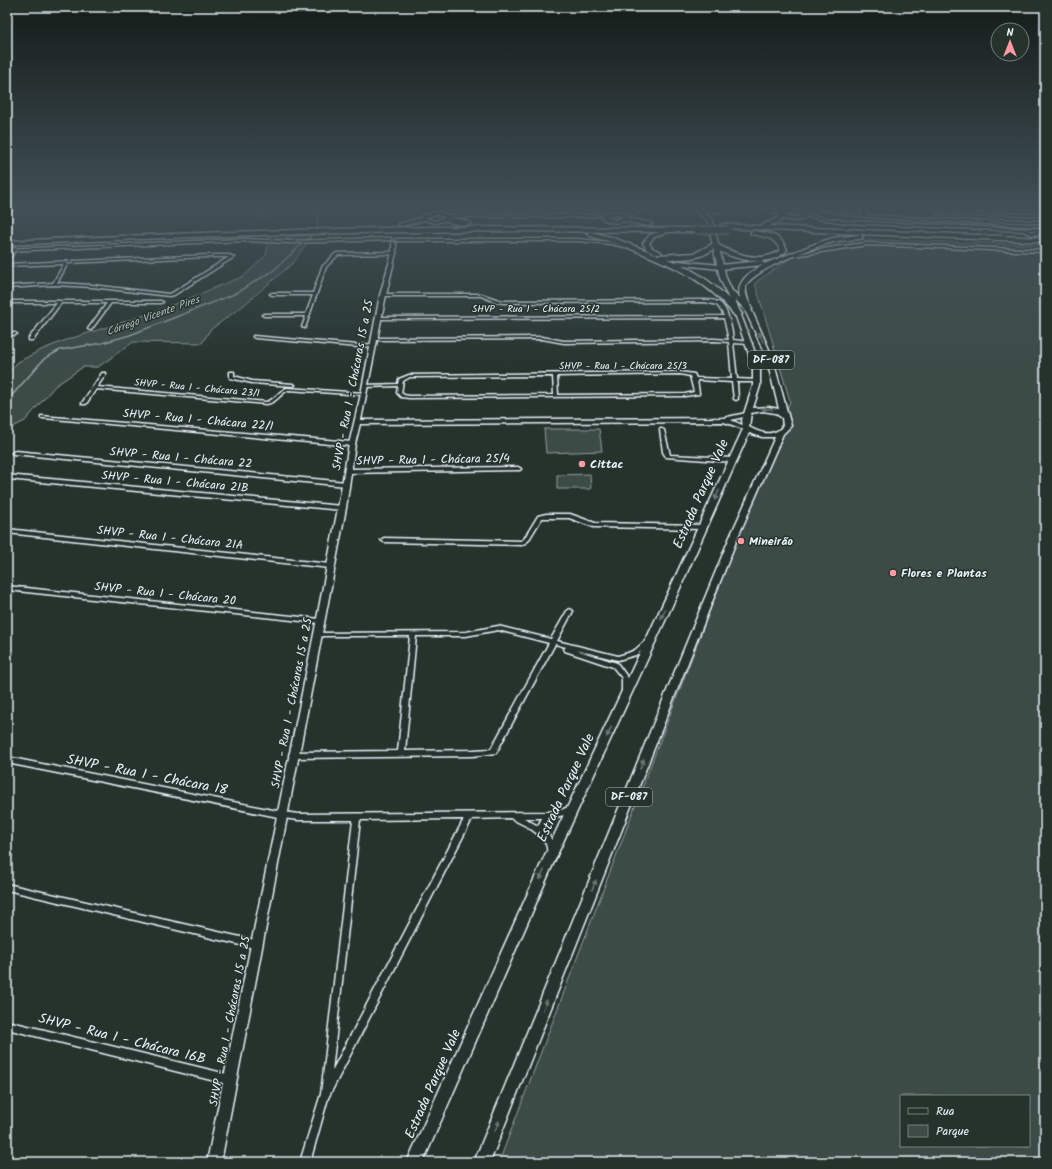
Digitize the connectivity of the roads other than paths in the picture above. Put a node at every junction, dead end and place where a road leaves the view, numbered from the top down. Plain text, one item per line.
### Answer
1 (67, 262) junction
2 (78, 262) edge
3 (225, 262) edge
4 (329, 262) edge
5 (389, 262) edge
6 (665, 262) edge
7 (676, 262) edge
8 (719, 262) edge
9 (767, 262) edge
10 (777, 262) edge
11 (7, 265) edge
12 (720, 267) junction
13 (54, 284) junction
14 (7, 287) edge
15 (726, 288) junction
16 (272, 294) dead end
17 (315, 294) junction
18 (383, 295) junction
19 (7, 302) edge
20 (60, 302) junction
21 (110, 302) junction
22 (161, 302) dead end
23 (748, 309) junction
24 (738, 314) junction
25 (264, 315) dead end
26 (308, 315) junction
27 (725, 316) junction
28 (379, 318) junction
29 (304, 327) dead end
30 (90, 329) dead end
31 (7, 334) edge
32 (15, 334) dead end
33 (255, 337) dead end
34 (31, 339) dead end
35 (731, 341) junction
36 (747, 341) junction
37 (374, 342) junction
38 (232, 373) dead end
39 (104, 374) dead end
40 (555, 375) junction
41 (694, 379) junction
42 (734, 380) junction
43 (757, 381) junction
44 (400, 385) junction
45 (95, 388) junction
46 (364, 390) junction
47 (556, 396) junction
48 (736, 399) dead end
49 (84, 403) dead end
50 (748, 413) junction
51 (784, 414) junction
52 (43, 417) dead end
53 (723, 420) junction
54 (357, 422) junction
55 (746, 429) junction
56 (662, 430) dead end
57 (780, 434) junction
58 (352, 444) junction
59 (15, 453) dead end
60 (733, 460) junction
61 (518, 469) dead end
62 (348, 471) junction
63 (7, 477) edge
64 (346, 484) junction
65 (342, 508) junction
66 (703, 527) junction
67 (7, 531) edge
68 (384, 540) dead end
69 (330, 566) junction
70 (7, 588) edge
71 (570, 611) dead end
72 (320, 621) junction
73 (318, 634) junction
74 (413, 634) junction
75 (651, 639) junction
76 (550, 643) junction
77 (618, 658) junction
78 (615, 665) junction
79 (625, 696) junction
80 (401, 754) junction
81 (293, 755) junction
82 (7, 760) edge
83 (574, 808) junction
84 (283, 815) junction
85 (470, 815) junction
86 (548, 815) junction
87 (357, 816) junction
88 (511, 816) junction
89 (539, 831) junction
90 (551, 855) junction
91 (7, 888) edge
92 (258, 945) junction
93 (7, 1025) edge
94 (231, 1080) junction
95 (324, 1097) junction
96 (214, 1162) edge
97 (305, 1162) edge
98 (415, 1162) edge
99 (482, 1162) edge

1 - 2 street
1 - 11 street
1 - 13 street
3 - 13 street
4 - 17 street
5 - 18 street, SHVP - Rua 1 - Chácaras 15 a 25
6 - 24 highway
7 - 12 highway
8 - 12 main road, DF-087
9 - 12 highway
10 - 23 highway
12 - 15 main road, DF-087
13 - 14 street
15 - 23 main road, DF-087
15 - 24 main road, DF-087
16 - 17 street
17 - 26 street
18 - 27 street
18 - 28 street, SHVP - Rua 1 - Chácaras 15 a 25
19 - 20 street
20 - 21 street
20 - 34 street
21 - 22 street
21 - 30 street
51 -> 23 main road, DF-087
24 - 36 main road, DF-087
25 - 26 street
26 - 29 street
27 - 28 street, SHVP - Rua 1 - Chácara 25/2
27 - 35 street
28 - 37 street, SHVP - Rua 1 - Chácaras 15 a 25
31 - 32 street
33 - 37 street
35 - 36 street
35 - 37 street
35 - 42 street
36 - 43 main road, DF-087
37 - 46 street, SHVP - Rua 1 - Chácaras 15 a 25
38 - 46 street
39 - 45 street
40 - 41 street, SHVP - Rua 1 - Chácara 25/3
40 - 44 street, SHVP - Rua 1 - Chácara 25/3
40 - 47 street
41 - 42 street
41 - 47 street, SHVP - Rua 1 - Chácara 25/3
42 - 43 street
42 - 48 street
43 - 50 main road, DF-087
44 - 46 street
44 - 47 street, SHVP - Rua 1 - Chácara 25/3
45 - 46 street, SHVP - Rua 1 - Chácara 23/1
45 - 49 street
46 - 54 street, SHVP - Rua 1 - Chácaras 15 a 25
51 -> 50 main road
50 - 53 street
50 - 55 main road, DF-087
51 - 57 main road, DF-087
52 - 58 street, SHVP - Rua 1 - Chácara 22/1
53 - 54 street
53 - 55 street
54 - 58 street, SHVP - Rua 1 - Chácaras 15 a 25
55 - 57 main road
55 - 60 main road, Estrada Parque Vale / DF-087
56 - 60 street
99 -> 57 main road, DF-087
58 - 62 street, SHVP - Rua 1 - Chácaras 15 a 25
59 - 64 street, SHVP - Rua 1 - Chácara 22
60 -> 66 main road, Estrada Parque Vale / DF-087
61 - 62 street, SHVP - Rua 1 - Chácara 25/4
62 - 64 street, SHVP - Rua 1 - Chácaras 15 a 25
63 - 65 street, SHVP - Rua 1 - Chácara 21B
64 - 65 street, SHVP - Rua 1 - Chácaras 15 a 25
65 - 69 street, SHVP - Rua 1 - Chácaras 15 a 25
66 - 68 street
66 -> 75 main road, Estrada Parque Vale / DF-087
67 - 69 street, SHVP - Rua 1 - Chácara 21A
69 - 72 street, SHVP - Rua 1 - Chácaras 15 a 25
70 - 72 street, SHVP - Rua 1 - Chácara 20
71 - 76 street
72 - 73 street, SHVP - Rua 1 - Chácaras 15 a 25
73 - 74 street
73 - 81 street, SHVP - Rua 1 - Chácaras 15 a 25
74 - 76 street
74 - 80 street
75 - 77 street
75 - 79 main road, Estrada Parque Vale / DF-087
76 - 77 street
76 - 78 street
76 - 80 street
77 - 78 street
78 - 79 street
79 -> 83 main road, Estrada Parque Vale / DF-087
80 - 81 street
81 - 84 street, SHVP - Rua 1 - Chácaras 15 a 25
82 - 84 street, SHVP - Rua 1 - Chácara 18
83 - 86 street, SHVP - Rua 1 - Chácara 18
83 - 90 main road, Estrada Parque Vale / DF-087
84 - 87 street, SHVP - Rua 1 - Chácara 18
84 - 92 street, SHVP - Rua 1 - Chácaras 15 a 25
85 - 87 street, SHVP - Rua 1 - Chácara 18
85 - 88 street, SHVP - Rua 1 - Chácara 18
85 - 95 street
86 - 88 street, SHVP - Rua 1 - Chácara 18
86 - 89 street
87 - 95 street
88 - 89 street
89 - 90 street
90 -> 98 main road, Estrada Parque Vale / DF-087
91 - 92 street
92 - 94 street, SHVP - Rua 1 - Chácaras 15 a 25
93 - 94 street, SHVP - Rua 1 - Chácara 16B
94 - 96 street, SHVP - Rua 1 - Chácaras 15 a 25
95 - 97 street

